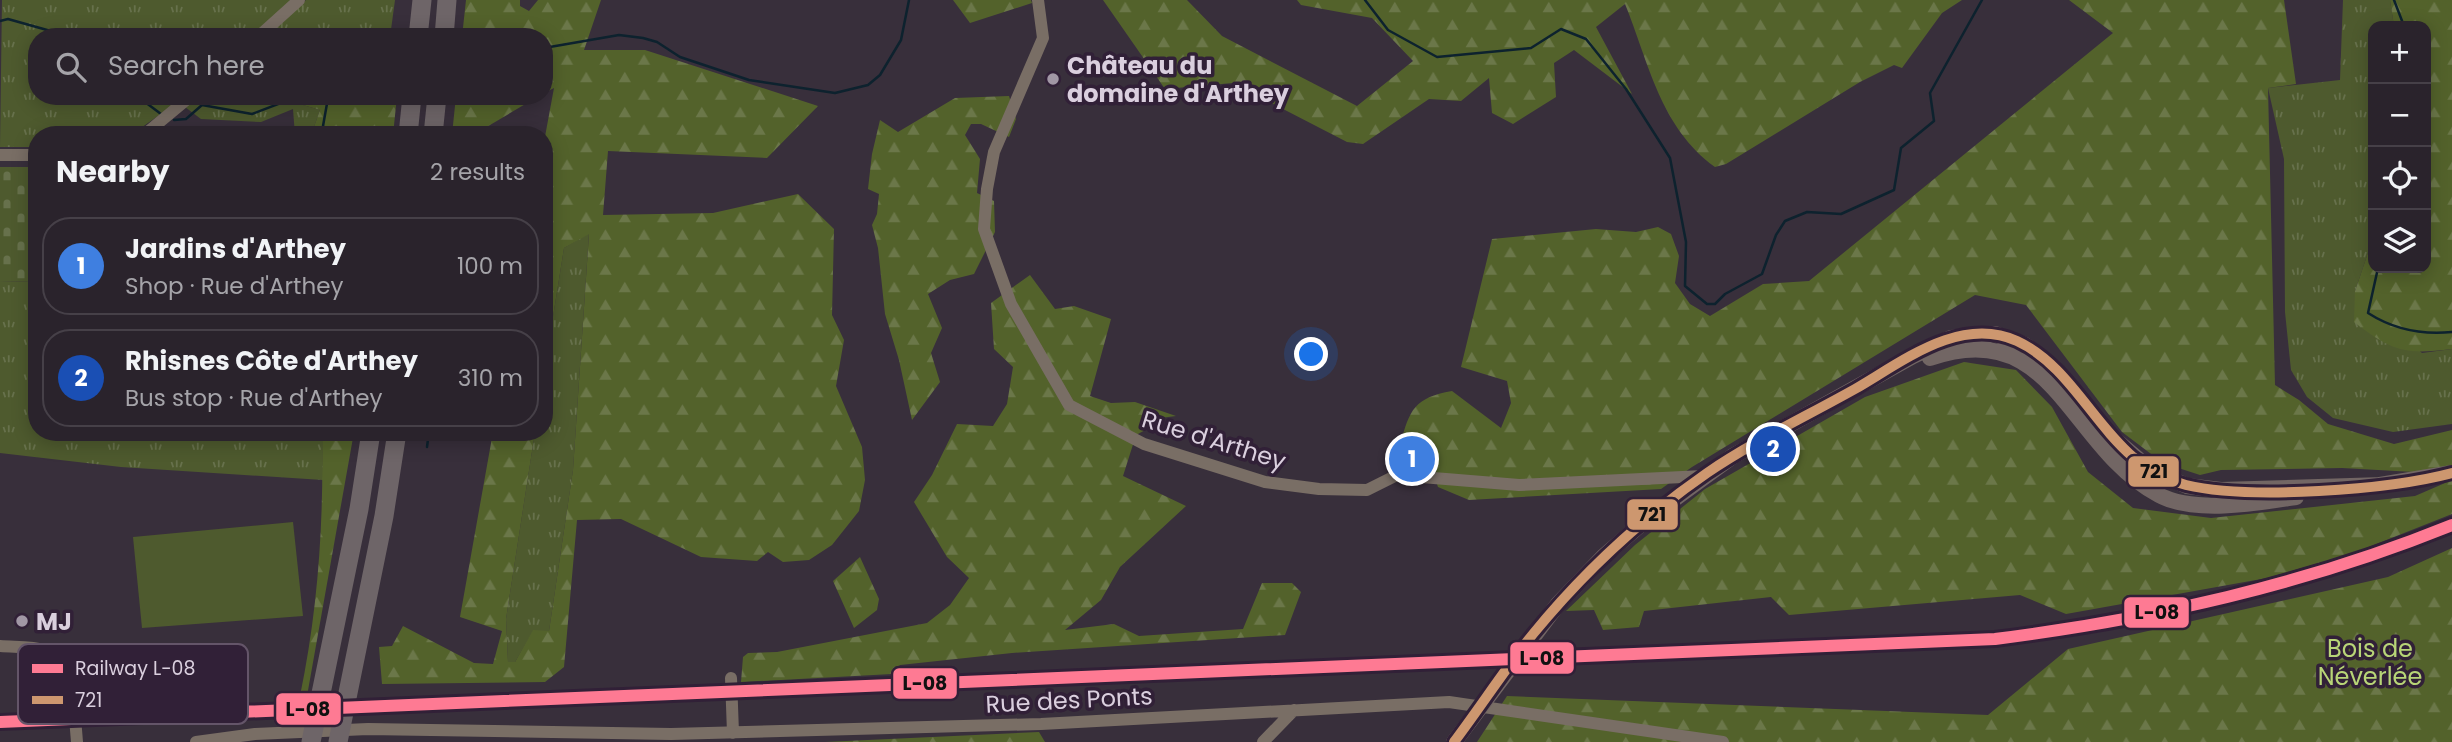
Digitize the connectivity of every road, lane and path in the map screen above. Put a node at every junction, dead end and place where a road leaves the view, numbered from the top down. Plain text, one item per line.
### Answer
1 (299, 0) edge
2 (422, 0) edge
3 (447, 0) edge
4 (1038, 0) edge
5 (268, 28) edge
6 (419, 28) edge
7 (445, 28) edge
8 (180, 105) edge
9 (411, 105) edge
10 (436, 105) edge
11 (155, 126) edge
12 (409, 126) edge
13 (434, 126) edge
14 (0, 155) edge
15 (28, 155) edge
16 (370, 441) edge
17 (395, 441) edge
18 (2452, 473) edge
19 (1703, 476) junction
20 (0, 646) edge
21 (18, 648) edge
22 (731, 678) dead end
23 (1481, 706) junction
24 (1294, 710) junction
25 (76, 724) edge
26 (733, 733) junction
27 (77, 742) edge
28 (196, 742) edge
29 (311, 742) edge
30 (338, 742) edge
31 (1263, 742) edge
32 (1454, 742) edge
33 (1723, 742) edge

1 - 5 street
2 - 6 highway
3 - 7 highway
4 - 19 street, Rue d'Arthey
8 - 11 street
9 - 12 highway
10 - 13 highway
14 - 15 street
16 - 29 highway
17 - 30 highway
18 - 19 main road
19 - 23 main road
20 - 21 street
22 - 26 street
23 - 24 street, Rue des Ponts
23 - 32 main road
23 - 33 street, Rue des Ponts
24 - 26 street, Rue des Ponts
24 - 31 street
25 - 27 street
26 - 28 street, Rue des Ponts

